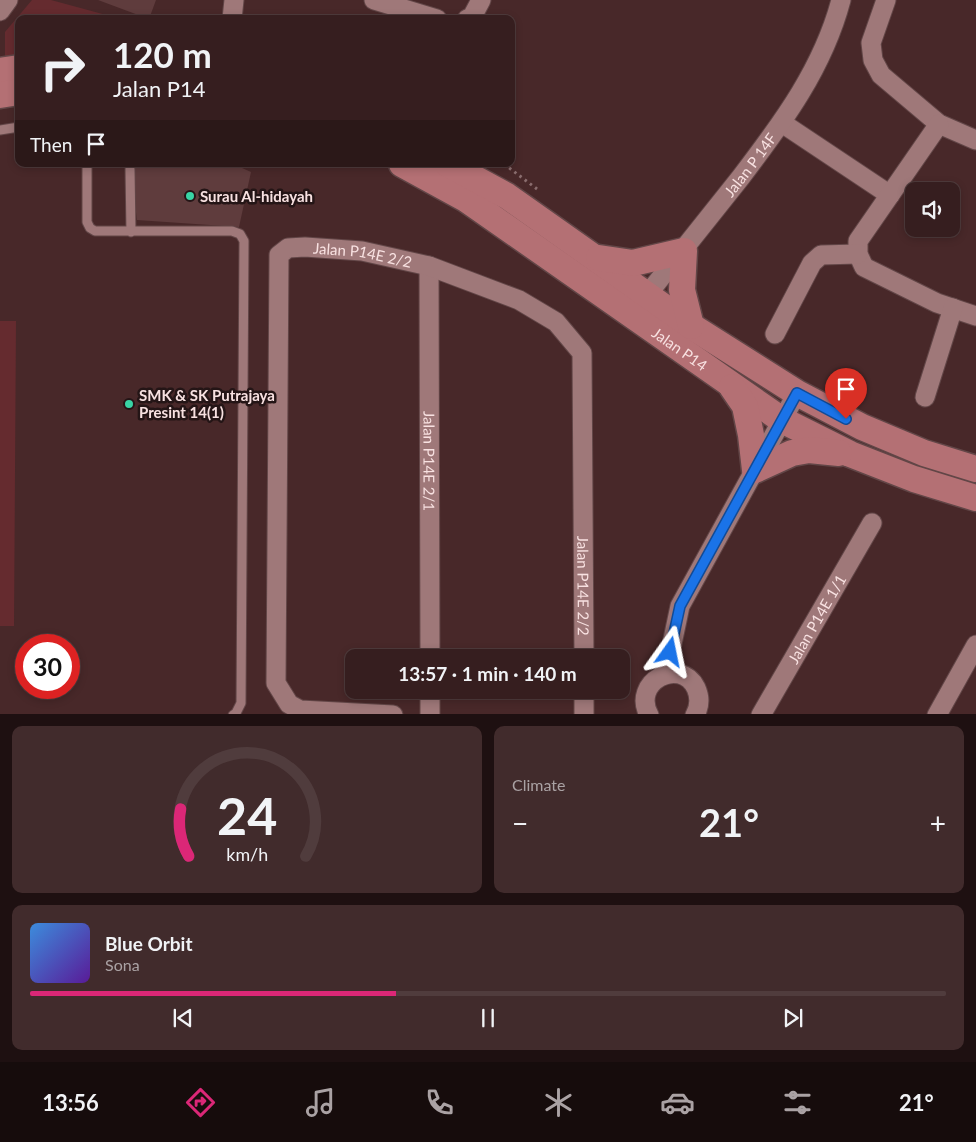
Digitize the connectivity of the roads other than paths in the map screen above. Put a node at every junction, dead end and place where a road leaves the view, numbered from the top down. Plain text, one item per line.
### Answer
1 (8, 0) edge
2 (234, 0) edge
3 (374, 0) edge
4 (481, 0) edge
5 (841, 0) edge
6 (886, 0) edge
7 (0, 11) edge
8 (232, 15) edge
9 (424, 15) edge
10 (473, 15) edge
11 (15, 69) edge
12 (0, 71) edge
13 (15, 93) edge
14 (0, 95) edge
15 (782, 123) junction
16 (939, 124) junction
17 (15, 128) edge
18 (0, 130) edge
19 (976, 140) edge
20 (87, 167) edge
21 (407, 167) edge
22 (454, 167) edge
23 (130, 169) dead end
24 (890, 195) junction
25 (131, 232) junction
26 (684, 251) junction
27 (858, 254) junction
28 (594, 258) junction
29 (429, 266) junction
30 (639, 304) junction
31 (953, 308) junction
32 (976, 316) edge
33 (691, 326) junction
34 (775, 334) dead end
35 (730, 384) junction
36 (797, 393) junction
37 (925, 397) dead end
38 (782, 420) junction
39 (850, 454) junction
40 (755, 470) junction
41 (976, 470) edge
42 (976, 498) edge
43 (872, 523) dead end
44 (976, 645) edge
45 (430, 649) edge
46 (584, 649) edge
47 (668, 674) junction
48 (430, 699) edge
49 (584, 699) edge
50 (233, 714) edge
51 (394, 714) edge
52 (430, 714) edge
53 (584, 714) edge
54 (649, 714) edge
55 (695, 714) edge
56 (761, 714) edge
57 (937, 714) edge

1 - 7 street
2 - 8 street
3 - 9 street
4 - 10 street
5 - 15 street, Jalan P 14F
6 - 16 street
11 - 12 main road
13 - 14 main road
15 - 24 street
15 - 26 street, Jalan P 14F
16 - 19 street
16 - 24 street
17 - 18 lane
20 - 25 lane
21 - 30 main road, Jalan P14
22 - 28 main road, Jalan P14
23 - 25 lane
24 - 27 street
25 - 50 lane
26 - 28 main road
26 - 30 street, Jalan P 14F
26 - 33 main road
27 - 31 street
27 - 34 street
28 - 30 main road, Jalan P14
29 - 45 street, Jalan P14E 2/1
29 - 46 street, Jalan P14E 2/2
29 - 51 street, Jalan P14E 2/2
30 - 33 main road, Jalan P14
30 - 35 main road, Jalan P14
31 - 32 street
31 - 37 street
33 - 36 main road, Jalan P14
35 - 38 main road, Jalan P14
35 - 40 main road
36 - 38 street
36 - 41 main road, Jalan P14
38 - 39 main road, Jalan P14
38 - 40 street
39 - 40 main road
39 - 42 main road, Jalan P14
40 - 47 street
43 - 56 street, Jalan P14E 1/1
44 - 57 street
47 - 54 street
47 - 55 street
48 - 52 street
49 - 53 street

